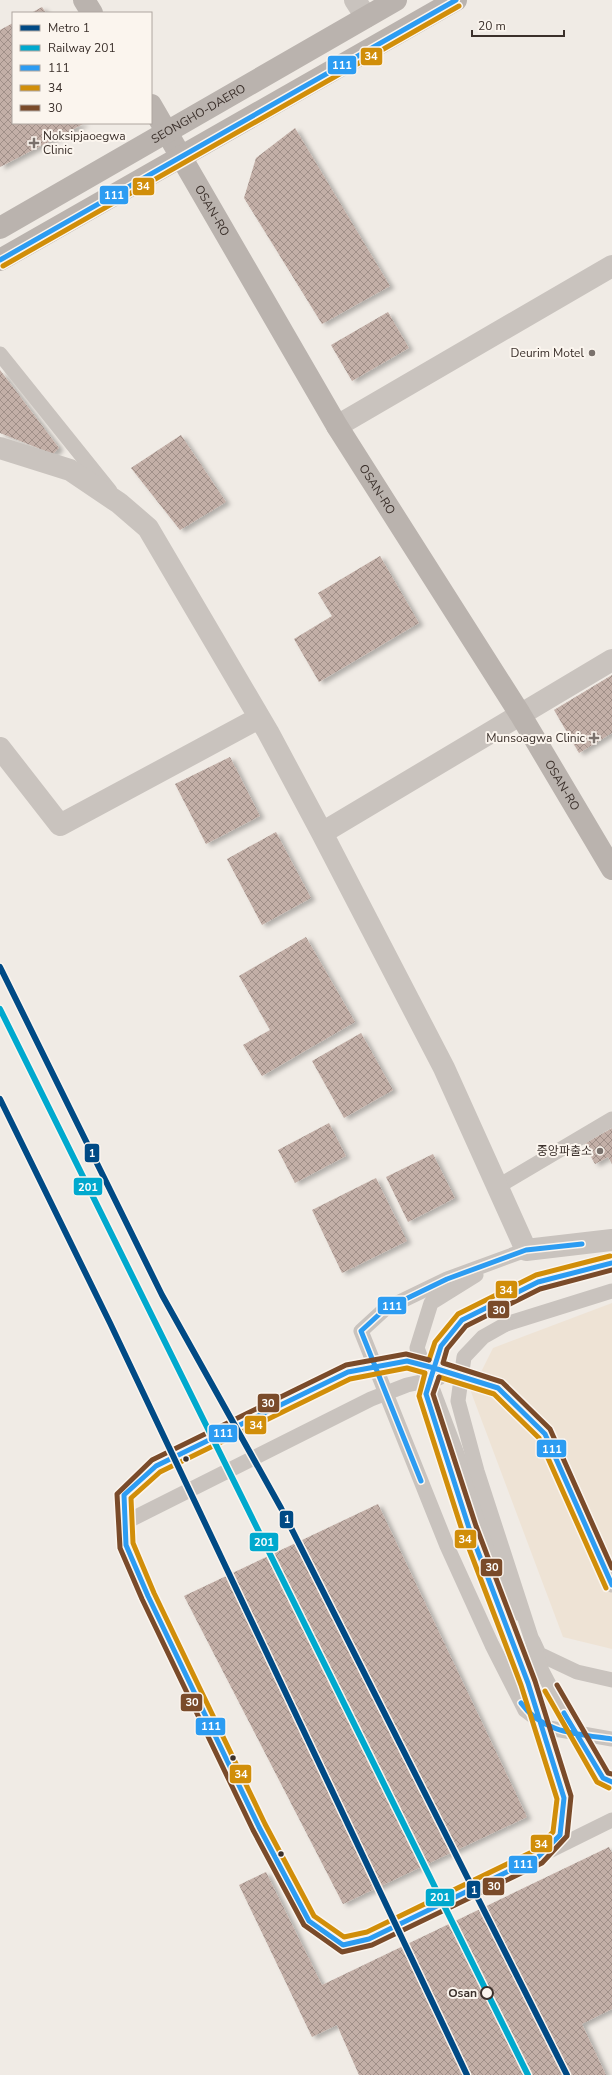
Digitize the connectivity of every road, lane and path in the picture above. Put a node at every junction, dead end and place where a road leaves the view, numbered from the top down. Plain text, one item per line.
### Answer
1 (84, 0) edge
2 (396, 0) edge
3 (456, 0) edge
4 (361, 8) edge
5 (91, 12) edge
6 (152, 107) edge
7 (168, 132) junction
8 (182, 156) junction
9 (0, 228) edge
10 (0, 260) edge
11 (612, 266) edge
12 (0, 354) edge
13 (338, 426) junction
14 (0, 448) edge
15 (119, 503) junction
16 (612, 660) edge
17 (520, 714) junction
18 (259, 718) junction
19 (0, 748) edge
20 (322, 833) junction
21 (612, 869) edge
22 (612, 1119) edge
23 (497, 1187) junction
24 (612, 1240) edge
25 (516, 1254) junction
26 (612, 1263) edge
27 (612, 1290) edge
28 (456, 1374) junction
29 (126, 1522) junction
30 (612, 1585) edge
31 (612, 1680) edge
32 (612, 1740) edge
33 (612, 1782) edge
34 (612, 1820) edge
35 (538, 1857) junction

1 - 5 main road
2 - 4 main road, SEONGHO-DAERO
3 - 8 main road
4 - 7 main road, SEONGHO-DAERO
6 - 7 main road, OSAN-RO
7 - 8 main road, OSAN-RO
7 - 9 main road, SEONGHO-DAERO
8 - 10 main road
8 - 13 main road, OSAN-RO
11 - 13 street
12 - 15 lane
13 - 17 main road, OSAN-RO
14 - 15 street
15 - 18 street
16 - 17 street
17 - 20 street
17 - 21 main road, OSAN-RO
18 - 19 street
18 - 20 street
20 - 23 street
22 - 23 lane
23 - 25 street
24 - 25 street
25 - 31 lane
25 - 32 lane
26 - 35 lane, bridge
27 - 33 lane, bridge
28 - 29 lane, bridge
28 - 29 lane, bridge
28 - 30 lane, bridge
29 - 35 lane, bridge
34 - 35 lane

